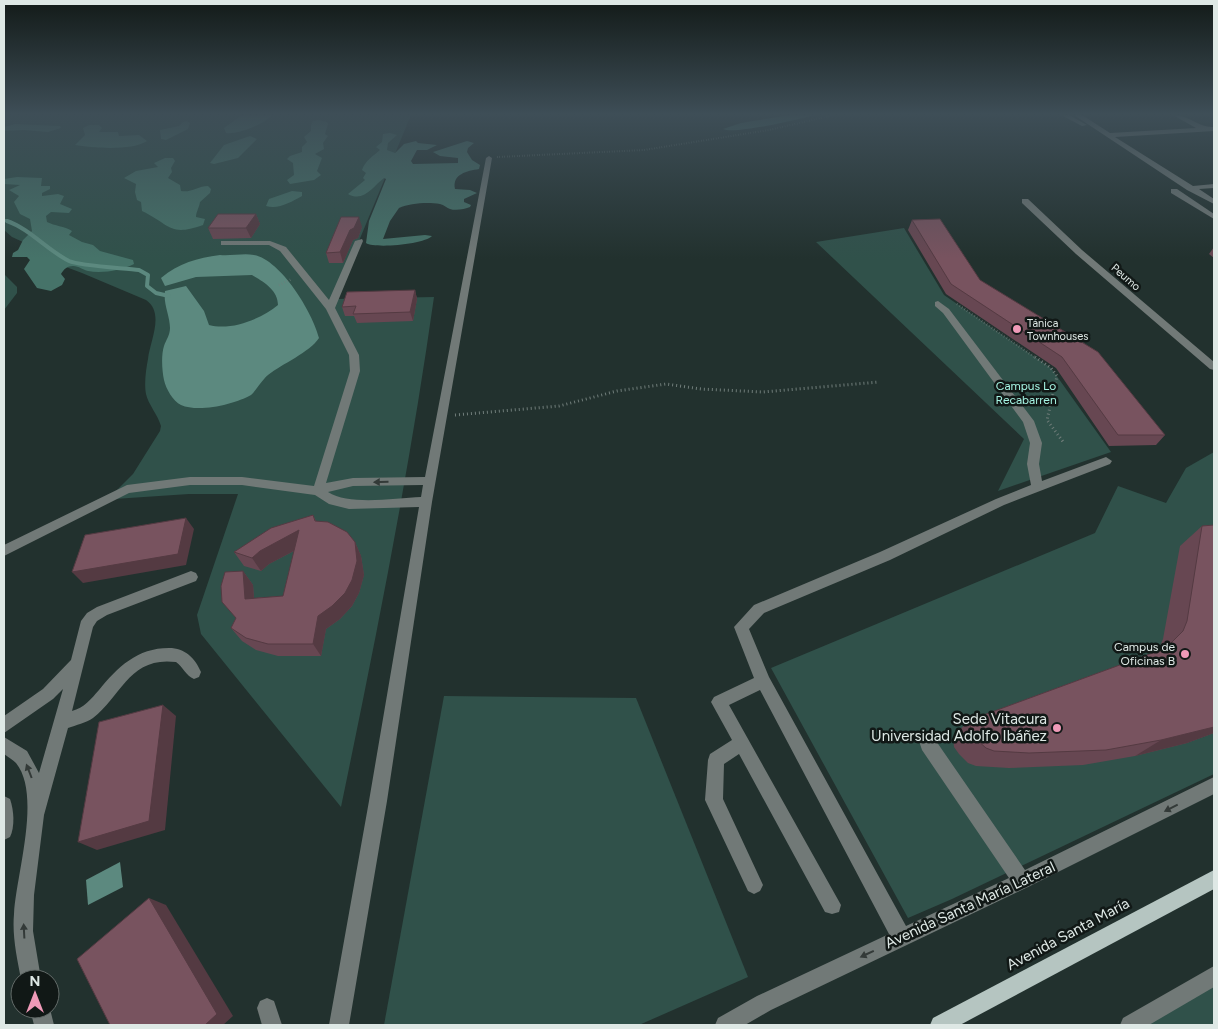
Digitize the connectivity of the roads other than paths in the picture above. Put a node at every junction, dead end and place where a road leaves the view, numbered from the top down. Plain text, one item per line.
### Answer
1 (488, 163) edge
2 (1151, 163) edge
3 (1214, 186) edge
4 (1190, 188) junction
5 (1174, 191) dead end
6 (1025, 201) dead end
7 (1214, 202) edge
8 (1214, 207) edge
9 (1214, 217) edge
10 (358, 241) dead end
11 (224, 243) dead end
12 (946, 306) dead end
13 (330, 308) junction
14 (1214, 367) edge
15 (1106, 461) dead end
16 (430, 481) junction
17 (1037, 488) junction
18 (318, 491) junction
19 (426, 502) junction
20 (4, 551) edge
21 (191, 576) dead end
22 (78, 661) junction
23 (194, 672) dead end
24 (763, 681) junction
25 (61, 723) junction
26 (4, 725) edge
27 (742, 743) junction
28 (928, 744) dead end
29 (4, 745) edge
30 (1214, 785) edge
31 (4, 805) edge
32 (37, 812) junction
33 (4, 832) edge
34 (1214, 879) edge
35 (1022, 881) junction
36 (754, 886) dead end
37 (832, 905) dead end
38 (902, 938) junction
39 (29, 969) edge
40 (1214, 976) edge
41 (339, 1025) edge
42 (725, 1025) edge
43 (940, 1025) edge
44 (1130, 1025) edge

1 - 16 street
2 - 4 street
3 - 4 street
4 - 7 street
4 - 8 street
5 - 9 street
6 - 14 street, Peumo
10 - 13 street
11 - 13 street
12 - 17 street
13 - 18 street
15 - 17 street
16 -> 18 street
16 - 19 street
17 - 24 street
18 - 19 street
18 - 20 street
19 - 41 street
21 - 22 street
22 - 25 street
22 - 26 street
23 - 25 street
24 - 27 street
24 - 38 street
25 - 32 street
27 - 36 street
27 - 37 street
28 - 35 street
32 -> 29 street
30 -> 35 street, Avenida Santa María Lateral
31 - 33 street
39 -> 32 street
34 - 43 main road, Avenida Santa María
35 - 38 street, Avenida Santa María Lateral
38 -> 42 street, Avenida Santa María Lateral
40 - 44 street

